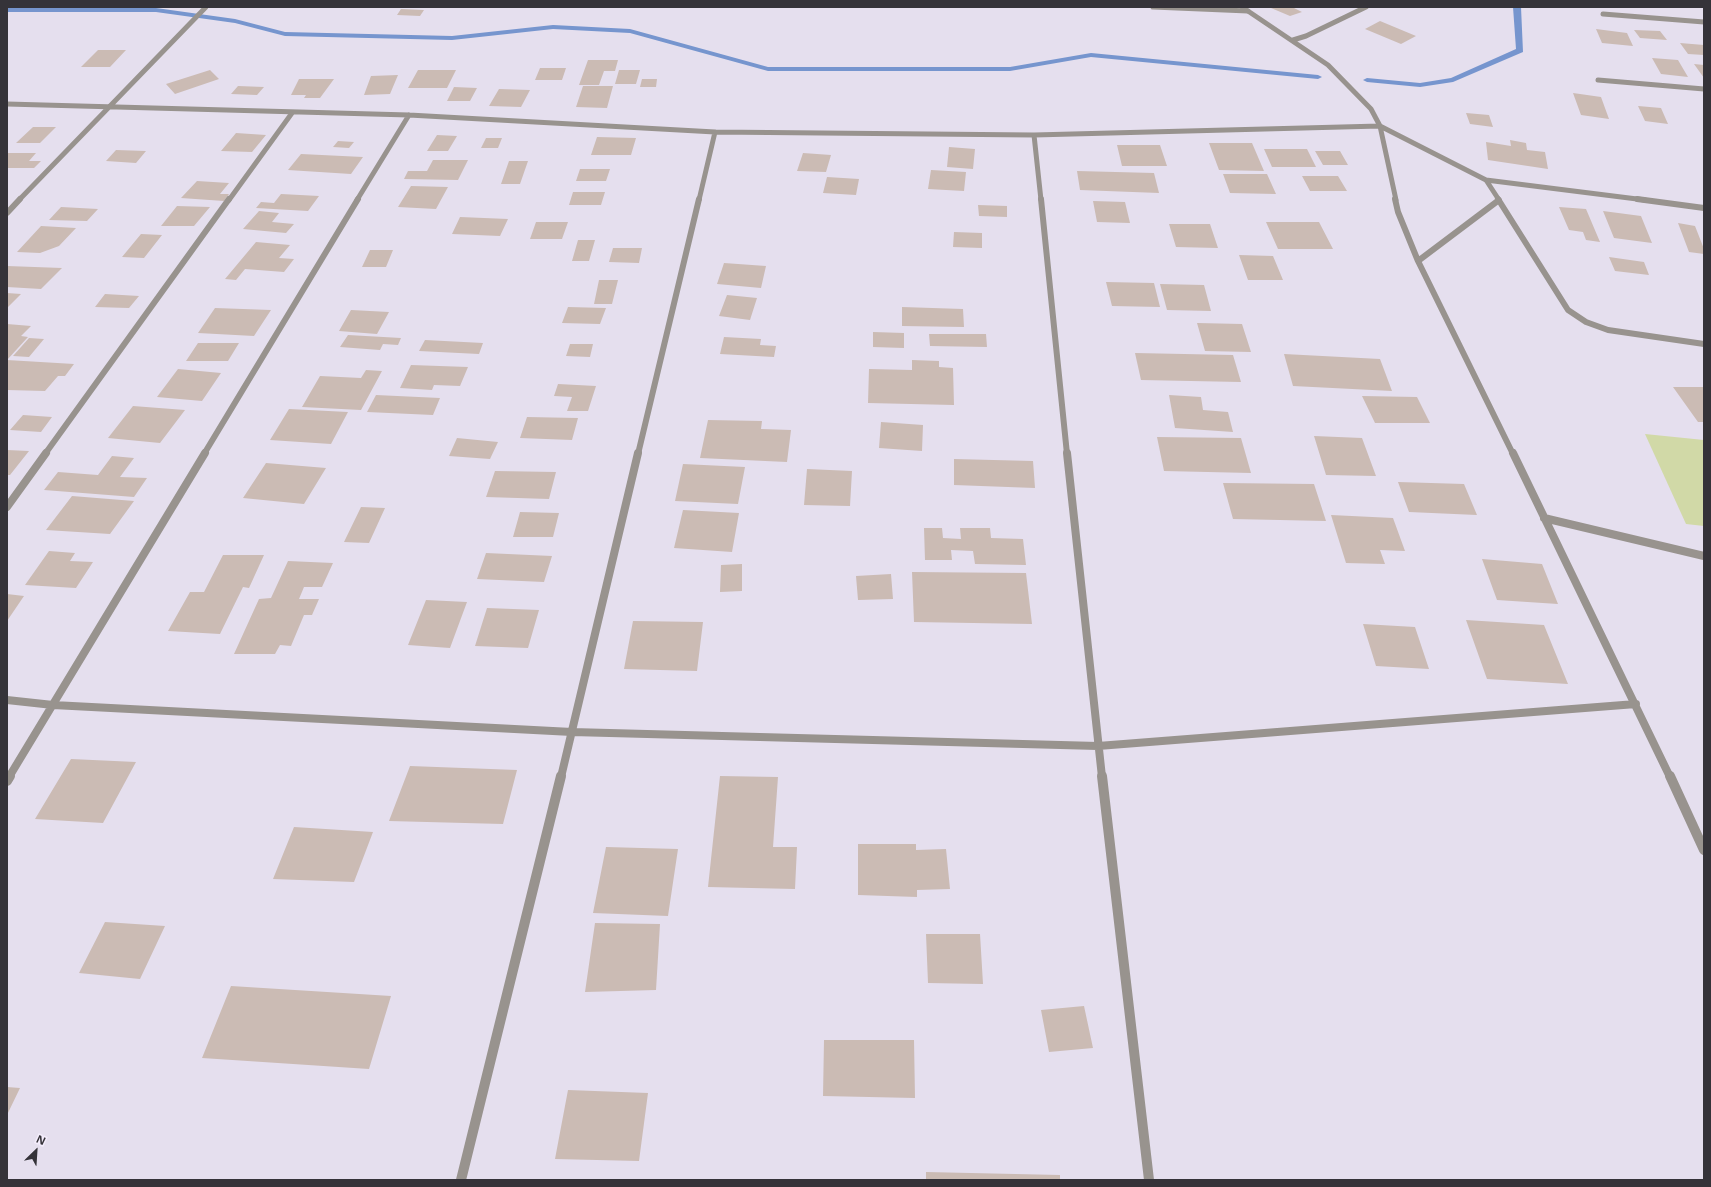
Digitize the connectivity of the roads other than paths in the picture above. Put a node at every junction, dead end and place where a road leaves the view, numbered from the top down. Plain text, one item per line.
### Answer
1 (206, 7) edge
2 (1153, 7) edge
3 (1242, 7) edge
4 (1366, 7) edge
5 (1248, 11) junction
6 (1603, 14) dead end
7 (1704, 22) edge
8 (1293, 40) junction
9 (1598, 80) dead end
10 (1704, 89) edge
11 (7, 104) edge
12 (110, 106) junction
13 (292, 113) junction
14 (409, 115) junction
15 (1380, 126) junction
16 (715, 132) junction
17 (1034, 135) junction
18 (1486, 180) junction
19 (1499, 200) junction
20 (1704, 208) edge
21 (7, 213) edge
22 (1418, 261) junction
23 (1704, 344) edge
24 (7, 507) edge
25 (1544, 518) junction
26 (1704, 556) edge
27 (7, 700) edge
28 (1636, 704) junction
29 (53, 705) junction
30 (572, 732) junction
31 (1098, 746) junction
32 (7, 781) edge
33 (1704, 850) edge
34 (461, 1180) edge
35 (1149, 1180) edge

1 - 12 street
2 - 5 street
3 - 5 street
4 - 8 street
5 - 8 street
6 - 7 street
8 - 15 street
9 - 10 street
11 - 12 street
12 - 13 street
12 - 21 street
13 - 14 street
13 - 24 street
14 - 16 street
14 - 29 street
15 - 17 street
15 - 18 street
15 - 22 street
16 - 17 street
16 - 30 street
17 - 31 street
18 - 19 street
18 - 20 street
19 - 22 street
19 - 23 street
22 - 25 street
25 - 26 street
25 - 28 street
27 - 29 street
28 - 31 street
28 - 33 street
29 - 30 street
29 - 32 street
30 - 31 street
30 - 34 street
31 - 35 street

